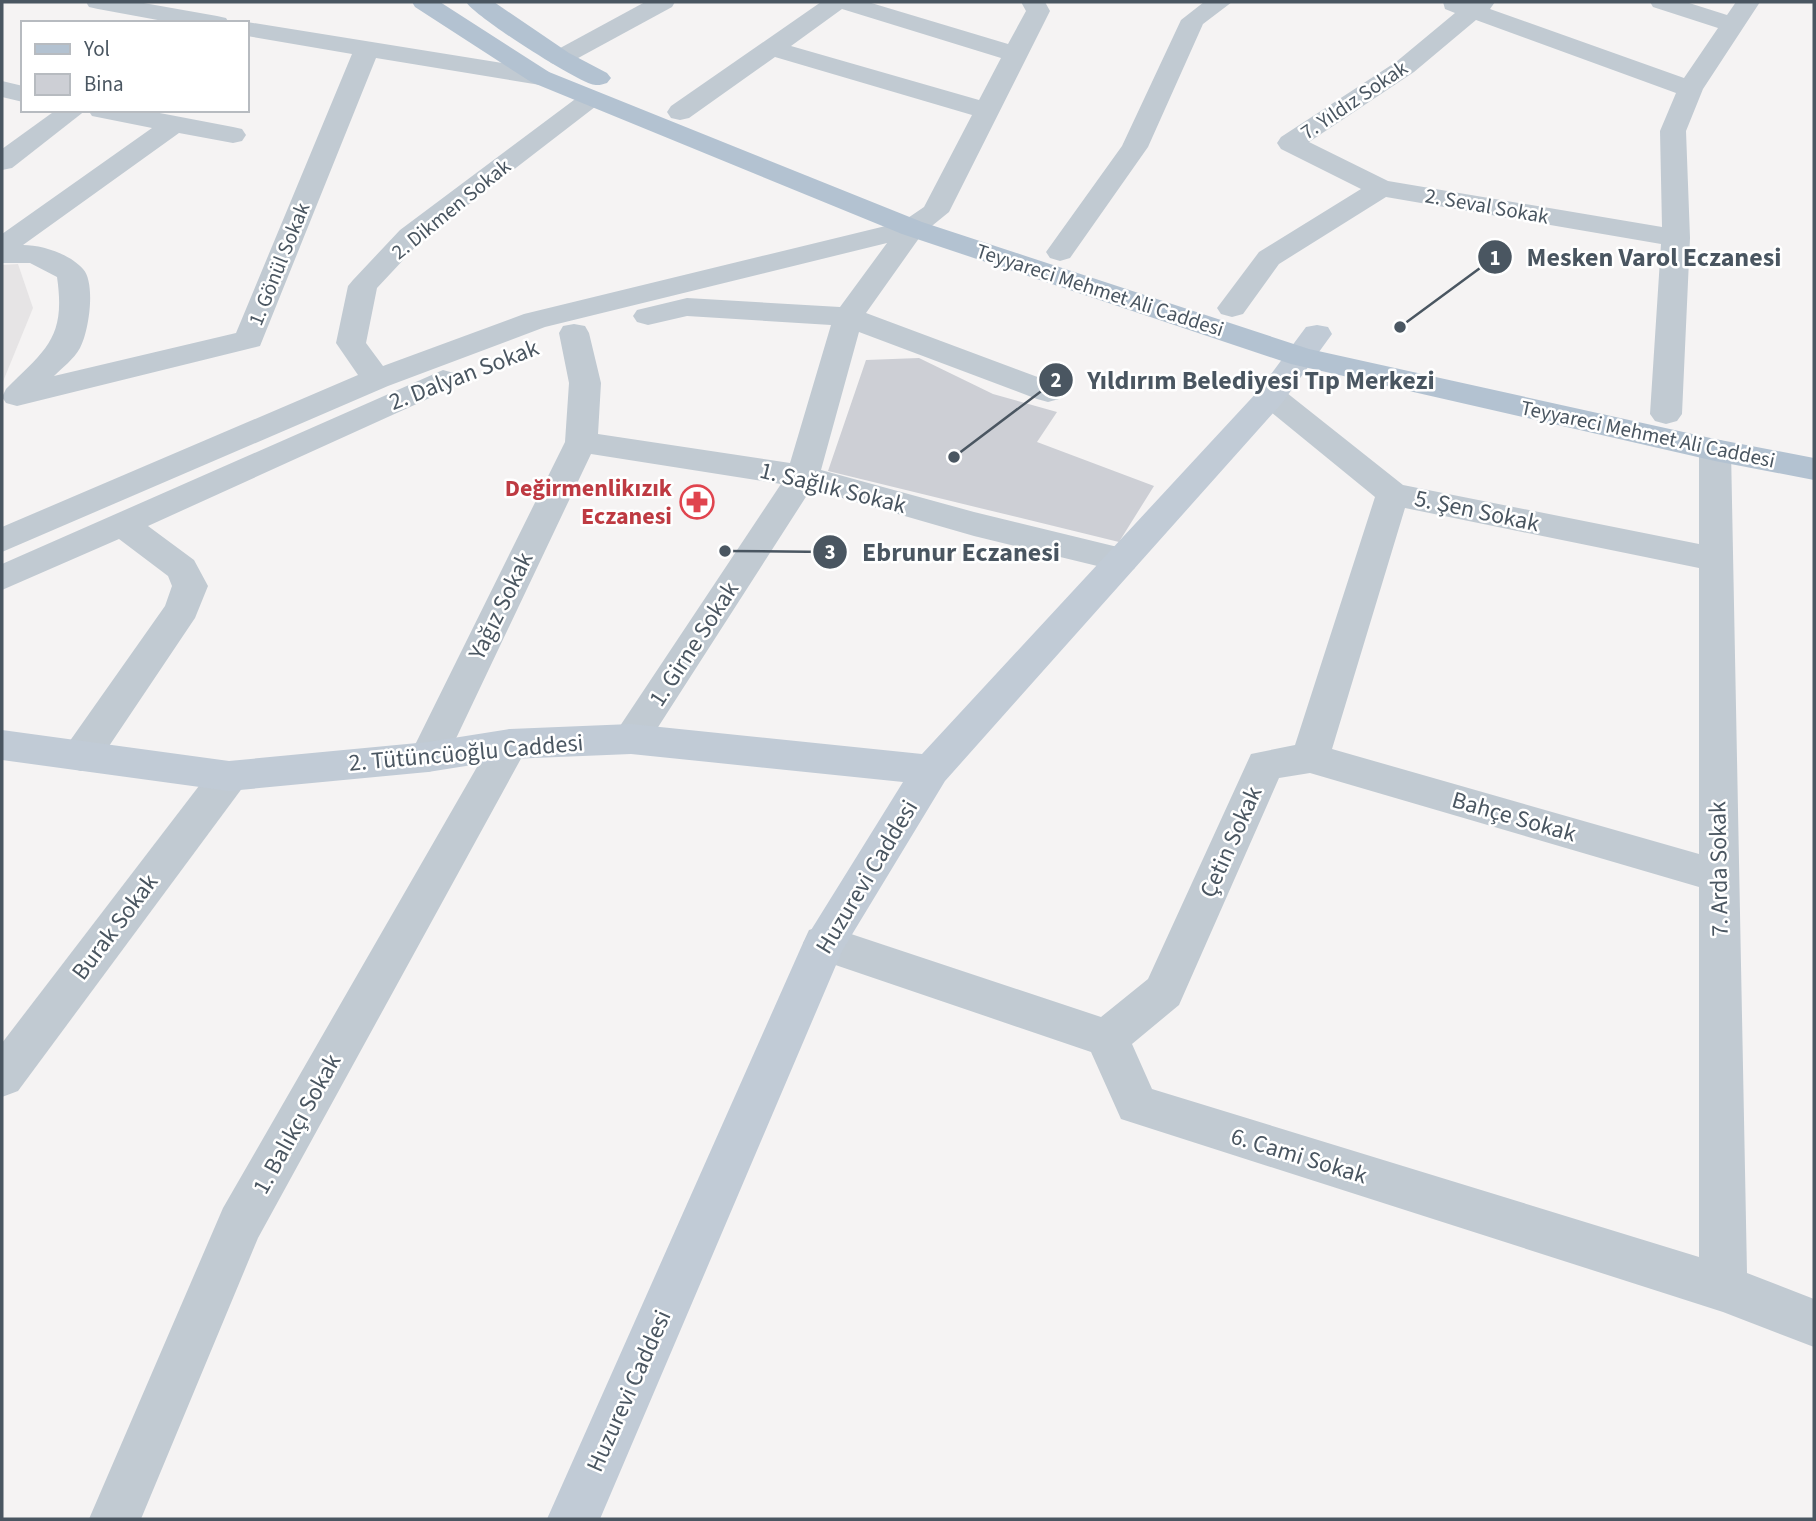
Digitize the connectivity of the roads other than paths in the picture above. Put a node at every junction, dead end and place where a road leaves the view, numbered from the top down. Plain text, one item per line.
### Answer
1 (98, 2) edge
2 (424, 2) edge
3 (478, 2) edge
4 (663, 2) edge
5 (836, 2) edge
6 (844, 2) edge
7 (1033, 2) edge
8 (1220, 2) edge
9 (1662, 2) edge
10 (1748, 2) edge
11 (1468, 4) edge
12 (887, 7) edge
13 (167, 18) edge
14 (197, 21) edge
15 (1731, 24) junction
16 (248, 29) edge
17 (368, 48) junction
18 (771, 48) junction
19 (1014, 54) junction
20 (550, 68) junction
21 (2, 89) edge
22 (1690, 89) junction
23 (21, 94) edge
24 (591, 100) junction
25 (988, 111) junction
26 (70, 112) edge
27 (111, 112) edge
28 (680, 112) junction
29 (173, 125) junction
30 (233, 135) dead end
31 (2, 162) edge
32 (1381, 188) junction
33 (923, 220) junction
34 (1676, 238) junction
35 (2, 247) edge
36 (1060, 252) junction
37 (2, 254) edge
38 (1232, 308) junction
39 (848, 317) junction
40 (574, 333) junction
41 (1309, 346) junction
42 (377, 379) junction
43 (1048, 392) dead end
44 (1271, 396) junction
45 (10, 404) edge
46 (1666, 414) junction
47 (581, 442) junction
48 (1814, 443) edge
49 (1715, 450) junction
50 (1814, 469) edge
51 (803, 477) junction
52 (1814, 488) edge
53 (1393, 494) junction
54 (121, 523) junction
55 (2, 540) edge
56 (1714, 559) junction
57 (1122, 560) junction
58 (2, 579) edge
59 (631, 740) junction
60 (510, 744) junction
61 (2, 745) edge
62 (81, 756) junction
63 (428, 757) junction
64 (1310, 758) junction
65 (930, 770) junction
66 (229, 776) junction
67 (1719, 876) junction
68 (824, 943) junction
69 (1107, 1038) junction
70 (2, 1077) edge
71 (1723, 1288) junction
72 (1814, 1323) edge
73 (115, 1519) edge
74 (573, 1519) edge

1 - 13 street
2 - 20 main road, Teyyareci Mehmet Ali Caddesi
3 - 20 main road, Teyyareci Mehmet Ali Caddesi
4 - 20 street
5 - 18 street
6 - 12 street
7 - 19 street
8 - 36 street
9 - 15 street
10 - 15 street
11 - 22 street
11 - 32 street, 7. Yıldız Sokak
12 - 19 street
13 - 14 street
15 - 22 street
16 - 17 street
17 - 20 street
17 - 45 street, 1. Gönül Sokak
18 - 25 street
18 - 28 street
19 - 25 street
20 - 24 main road, Teyyareci Mehmet Ali Caddesi
20 - 28 main road, Teyyareci Mehmet Ali Caddesi
21 - 23 street
22 - 34 street
24 - 33 main road, Teyyareci Mehmet Ali Caddesi
24 - 42 street, 2. Dikmen Sokak
25 - 33 street
26 - 31 street
27 - 29 street
28 - 33 main road, Teyyareci Mehmet Ali Caddesi
29 - 30 street
29 - 35 street
32 - 34 street, 2. Seval Sokak
32 - 38 street
33 - 36 main road, Teyyareci Mehmet Ali Caddesi
33 - 39 street
33 - 41 main road, Teyyareci Mehmet Ali Caddesi
33 - 42 street, 2. Dalyan Sokak
34 - 46 street
36 - 38 main road, Teyyareci Mehmet Ali Caddesi
37 - 45 street
38 - 41 main road, Teyyareci Mehmet Ali Caddesi
39 - 40 street, 2. Dalyan Sokak
39 - 43 street, 2. Dalyan Sokak
39 - 51 street, 1. Girne Sokak
40 - 47 street, Yağız Sokak
40 - 54 street, 2. Dalyan Sokak
41 - 44 street, Huzurevi Caddesi
41 - 46 main road, Teyyareci Mehmet Ali Caddesi
41 - 49 main road, Teyyareci Mehmet Ali Caddesi
42 - 55 street, 2. Dalyan Sokak
44 - 53 street, 5. Şen Sokak
44 - 57 street, Huzurevi Caddesi
46 - 48 main road, Teyyareci Mehmet Ali Caddesi
47 - 51 street, 1. Sağlık Sokak
47 - 63 street, Yağız Sokak
49 - 50 main road, Teyyareci Mehmet Ali Caddesi
49 - 52 main road
49 - 56 street, 7. Arda Sokak
51 - 57 street, 1. Sağlık Sokak
51 - 59 street, 1. Girne Sokak
53 - 56 street, 5. Şen Sokak
53 - 64 street
54 - 58 street, 2. Dalyan Sokak
54 - 62 street
56 - 67 street, 7. Arda Sokak
57 - 65 street, Huzurevi Caddesi
59 - 60 street, 2. Tütüncüoğlu Caddesi
59 - 65 street, 2. Tütüncüoğlu Caddesi
60 - 63 street, 2. Tütüncüoğlu Caddesi
60 - 73 street, 1. Balıkçı Sokak
61 - 62 street, 2. Tütüncüoğlu Caddesi
62 - 66 street, 2. Tütüncüoğlu Caddesi
63 - 66 street, 2. Tütüncüoğlu Caddesi
64 - 67 street, Bahçe Sokak
64 - 69 street, Çetin Sokak
65 - 68 street, Huzurevi Caddesi
66 - 70 street, Burak Sokak
67 - 71 street, 7. Arda Sokak
68 - 69 street
68 - 74 street, Huzurevi Caddesi
69 - 71 street, 6. Cami Sokak
71 - 72 street, 6. Cami Sokak

